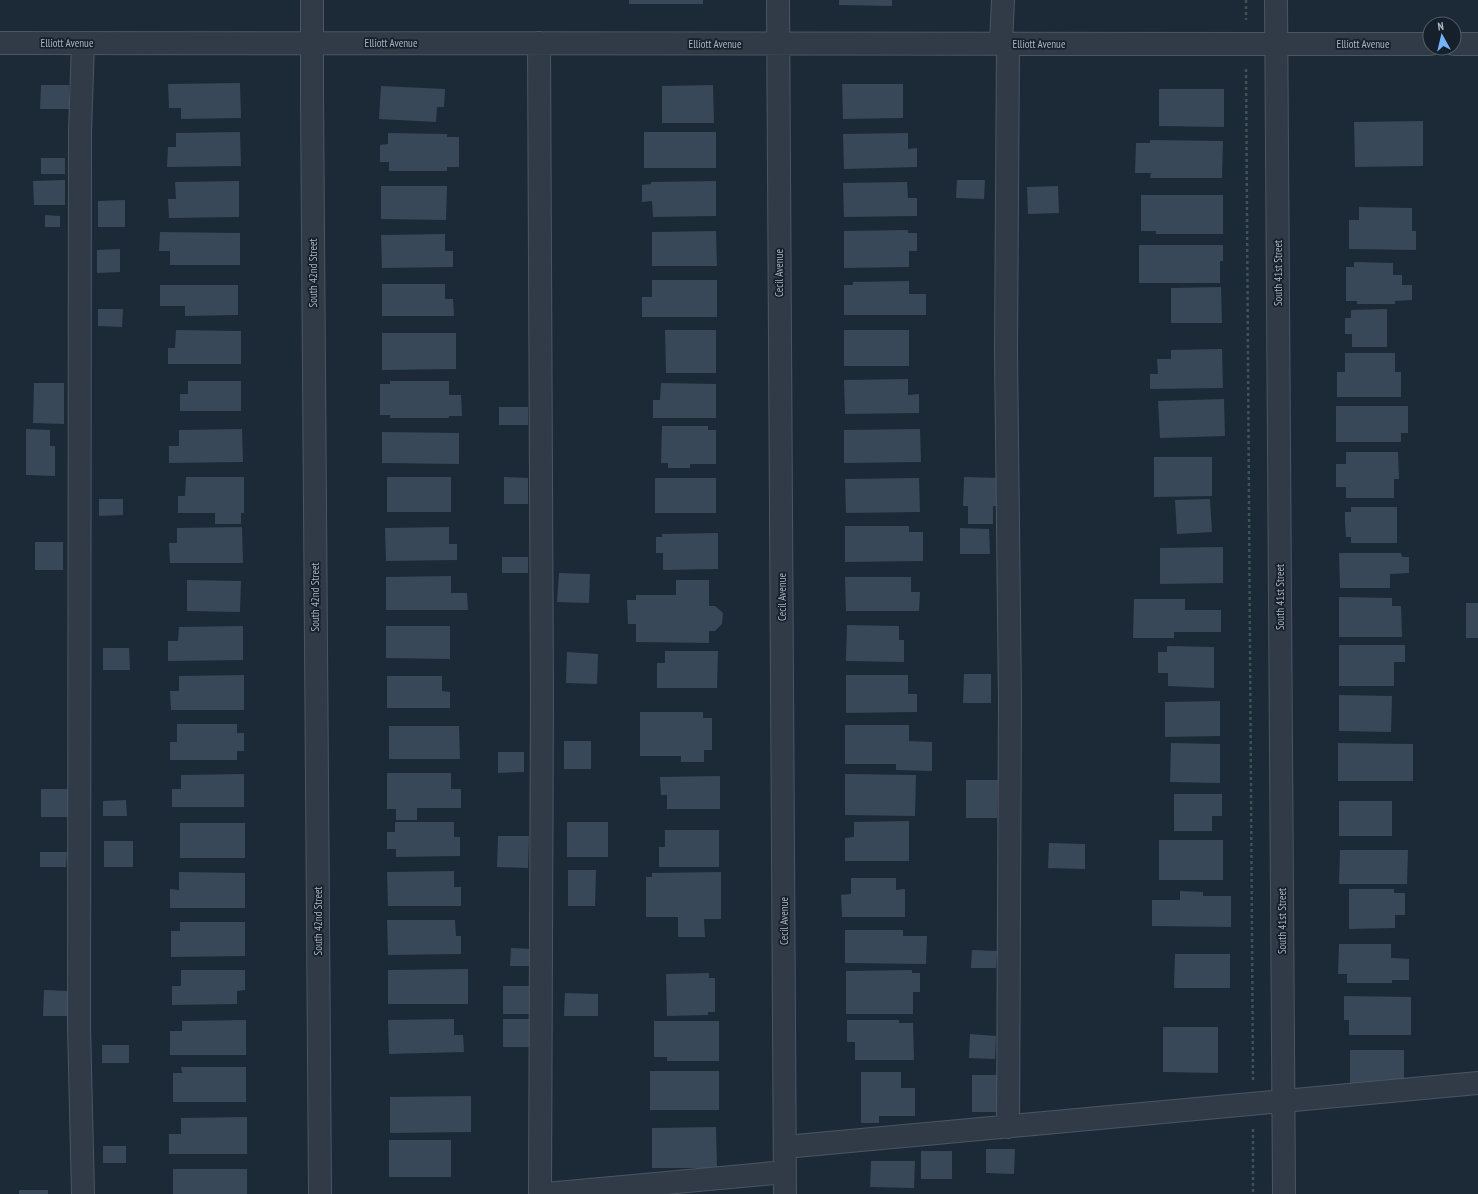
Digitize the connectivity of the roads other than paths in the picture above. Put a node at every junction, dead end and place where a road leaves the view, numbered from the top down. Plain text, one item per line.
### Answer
1 (312, 0) edge
2 (778, 0) edge
3 (1003, 0) edge
4 (1276, 0) edge
5 (0, 43) edge
6 (83, 43) junction
7 (312, 43) junction
8 (539, 43) junction
9 (778, 44) junction
10 (1005, 44) junction
11 (1277, 44) junction
12 (1422, 44) edge
13 (1462, 44) edge
14 (1478, 44) edge
15 (1478, 1083) edge
16 (1283, 1102) junction
17 (1008, 1127) junction
18 (785, 1147) junction
19 (785, 1172) junction
20 (83, 1194) edge
21 (320, 1194) edge
22 (540, 1194) edge
23 (546, 1194) edge
24 (785, 1194) edge
25 (1284, 1194) edge

1 - 7 street, South 42nd Street
2 - 9 street, Cecil Avenue
3 - 10 street
4 - 11 street, South 41st Street
5 - 6 street, Elliott Avenue
6 - 7 street, Elliott Avenue
6 - 20 street
7 - 8 street, Elliott Avenue
7 - 21 street, South 42nd Street
8 - 9 street, Elliott Avenue
8 - 22 street
9 - 10 street, Elliott Avenue
9 - 18 street, Cecil Avenue
10 - 11 street, Elliott Avenue
10 - 17 street
11 - 12 street, Elliott Avenue
11 - 16 street, South 41st Street
13 - 14 street
15 - 16 street
16 - 17 street
16 - 25 street, South 41st Street
17 - 18 street
18 - 19 street, Cecil Avenue
19 - 23 street
19 - 24 street, Cecil Avenue

